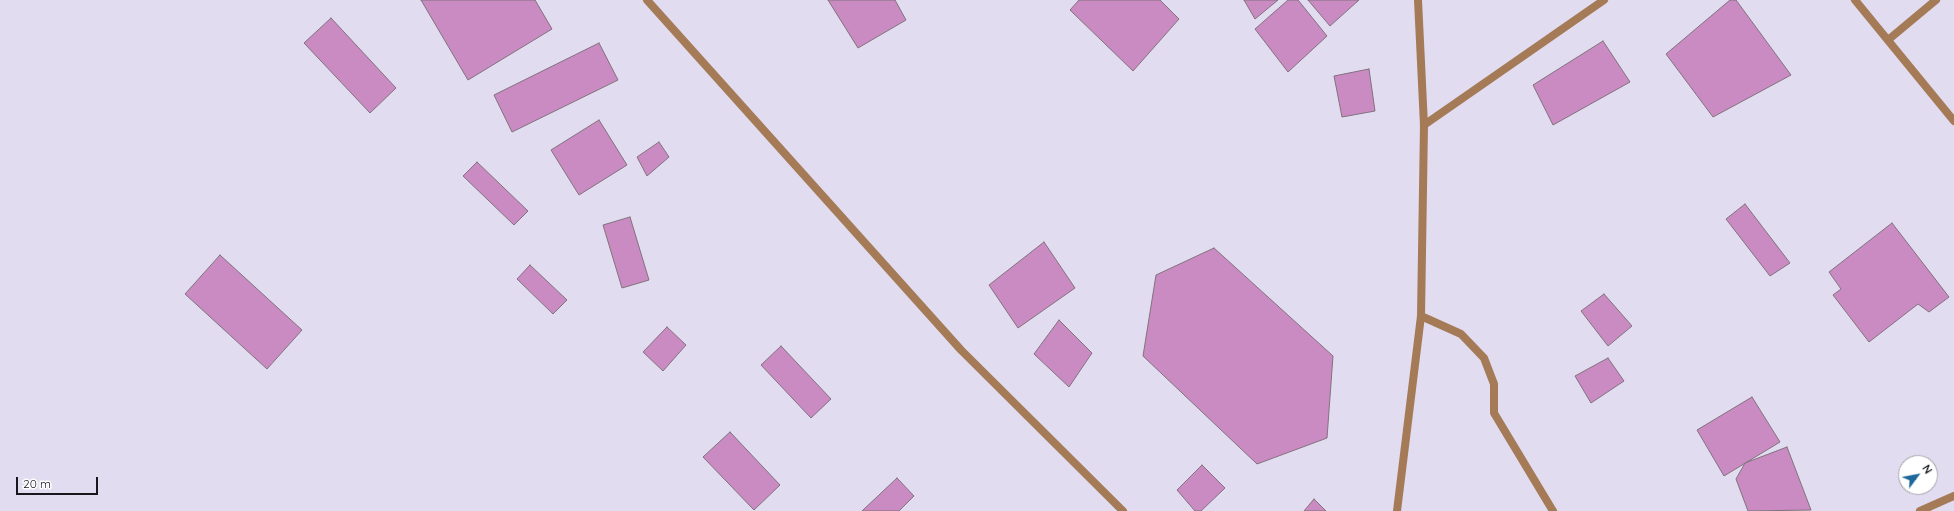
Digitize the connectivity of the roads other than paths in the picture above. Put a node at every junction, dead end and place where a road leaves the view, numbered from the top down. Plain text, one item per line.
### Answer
1 (647, 0) edge
2 (1418, 0) edge
3 (1604, 0) edge
4 (1855, 0) edge
5 (1936, 0) edge
6 (1888, 40) junction
7 (1954, 121) edge
8 (1424, 125) junction
9 (1422, 316) junction
10 (1954, 496) edge
11 (1122, 511) edge
12 (1396, 511) edge
13 (1553, 511) edge
14 (1920, 511) edge

1 - 11 street
2 - 8 street
3 - 8 street
4 - 6 street
5 - 6 street
6 - 7 street
8 - 9 street
9 - 12 street
9 - 13 street
10 - 14 street

